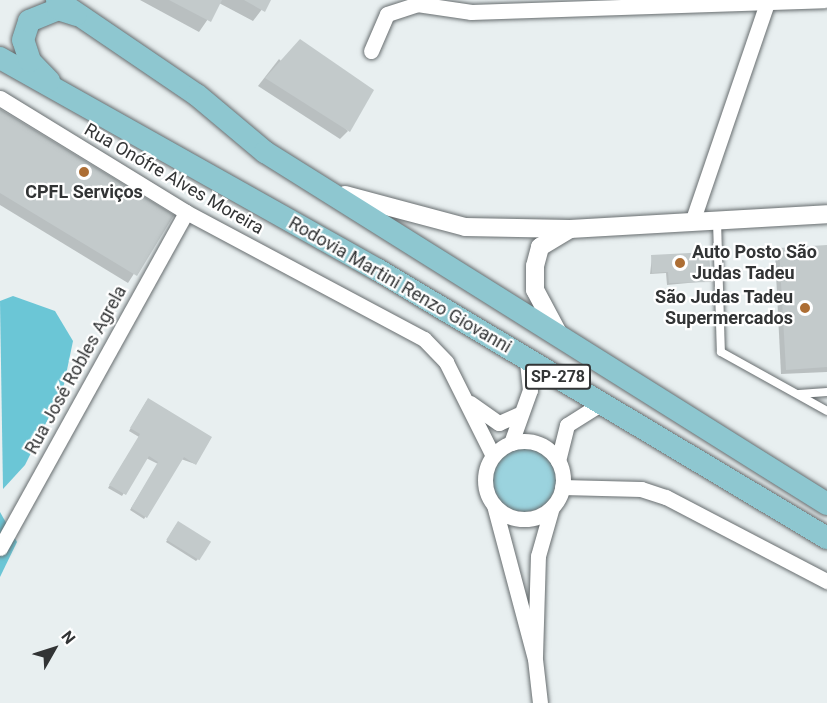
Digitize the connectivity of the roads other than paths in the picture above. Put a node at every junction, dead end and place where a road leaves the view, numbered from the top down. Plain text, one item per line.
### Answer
1 (57, 0) edge
2 (824, 0) edge
3 (767, 3) edge
4 (81, 17) junction
5 (371, 51) dead end
6 (0, 58) edge
7 (61, 93) junction
8 (0, 98) edge
9 (319, 183) junction
10 (186, 212) junction
11 (827, 214) edge
12 (717, 221) junction
13 (692, 222) junction
14 (570, 229) junction
15 (562, 339) junction
16 (527, 359) junction
17 (827, 392) edge
18 (797, 394) junction
19 (466, 399) junction
20 (602, 403) junction
21 (827, 411) edge
22 (521, 413) junction
23 (511, 443) junction
24 (493, 456) junction
25 (558, 461) junction
26 (562, 488) junction
27 (827, 504) edge
28 (494, 506) junction
29 (552, 507) junction
30 (827, 538) edge
31 (0, 548) edge
32 (827, 581) edge
33 (535, 659) junction
34 (540, 703) edge

1 - 4 main road, Rodovia Martini Renzo Giovanni / SP-278
2 - 3 street
3 - 5 street
3 - 13 street
4 - 7 main road
4 - 9 main road, Rodovia Martini Renzo Giovanni / SP-278
6 - 7 main road, Rodovia Martini Renzo Giovanni / SP-278
7 - 16 main road, Rodovia Martini Renzo Giovanni / SP-278
8 - 10 street, Rua Onófre Alves Moreira
9 - 14 street
9 - 15 main road, Rodovia Martini Renzo Giovanni / SP-278
10 - 19 street, Rua Onófre Alves Moreira
10 - 31 street, Rua José Robles Agrela
11 - 12 street
12 - 13 street
12 - 18 lane
13 - 14 street
14 - 15 street
15 - 27 main road, Rodovia Martini Renzo Giovanni / SP-278
16 - 20 main road, Rodovia Martini Renzo Giovanni / SP-278
16 - 22 street
17 - 18 lane
18 - 21 lane
19 - 22 street
19 - 24 street, Rua Onófre Alves Moreira
20 - 25 street
20 - 30 main road, Rodovia Martini Renzo Giovanni / SP-278
22 - 23 street
23 - 24 street
23 - 25 street
24 - 28 street
25 - 26 street
26 - 29 street
26 - 32 street
28 - 29 street
28 - 33 street
29 - 33 street
33 - 34 street

